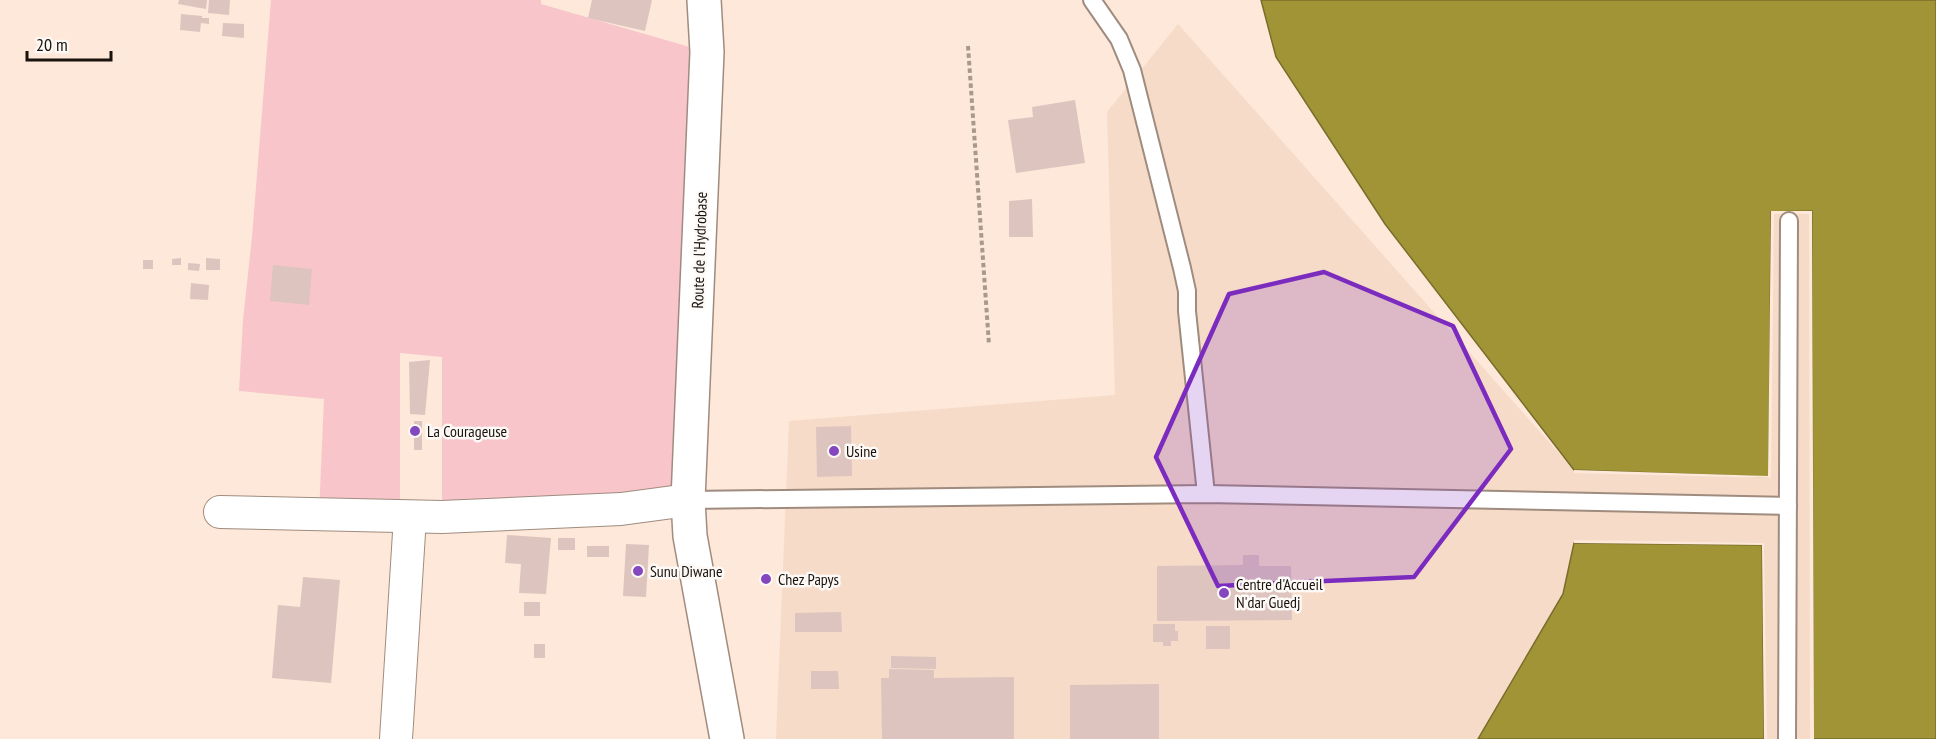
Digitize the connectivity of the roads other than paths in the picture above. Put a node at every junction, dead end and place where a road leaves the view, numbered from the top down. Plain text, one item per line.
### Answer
1 (704, 0) edge
2 (1092, 0) edge
3 (1789, 221) dead end
4 (1206, 494) junction
5 (688, 500) junction
6 (1788, 506) junction
7 (220, 512) dead end
8 (410, 517) junction
9 (396, 739) edge
10 (728, 739) edge
11 (1787, 739) edge

1 - 5 street, Route de l'Hydrobase
2 - 4 lane
3 - 6 lane
4 - 5 lane
4 - 6 lane
5 - 8 street
5 - 10 street, Route de l'Hydrobase
6 - 11 lane
7 - 8 street
8 - 9 street

